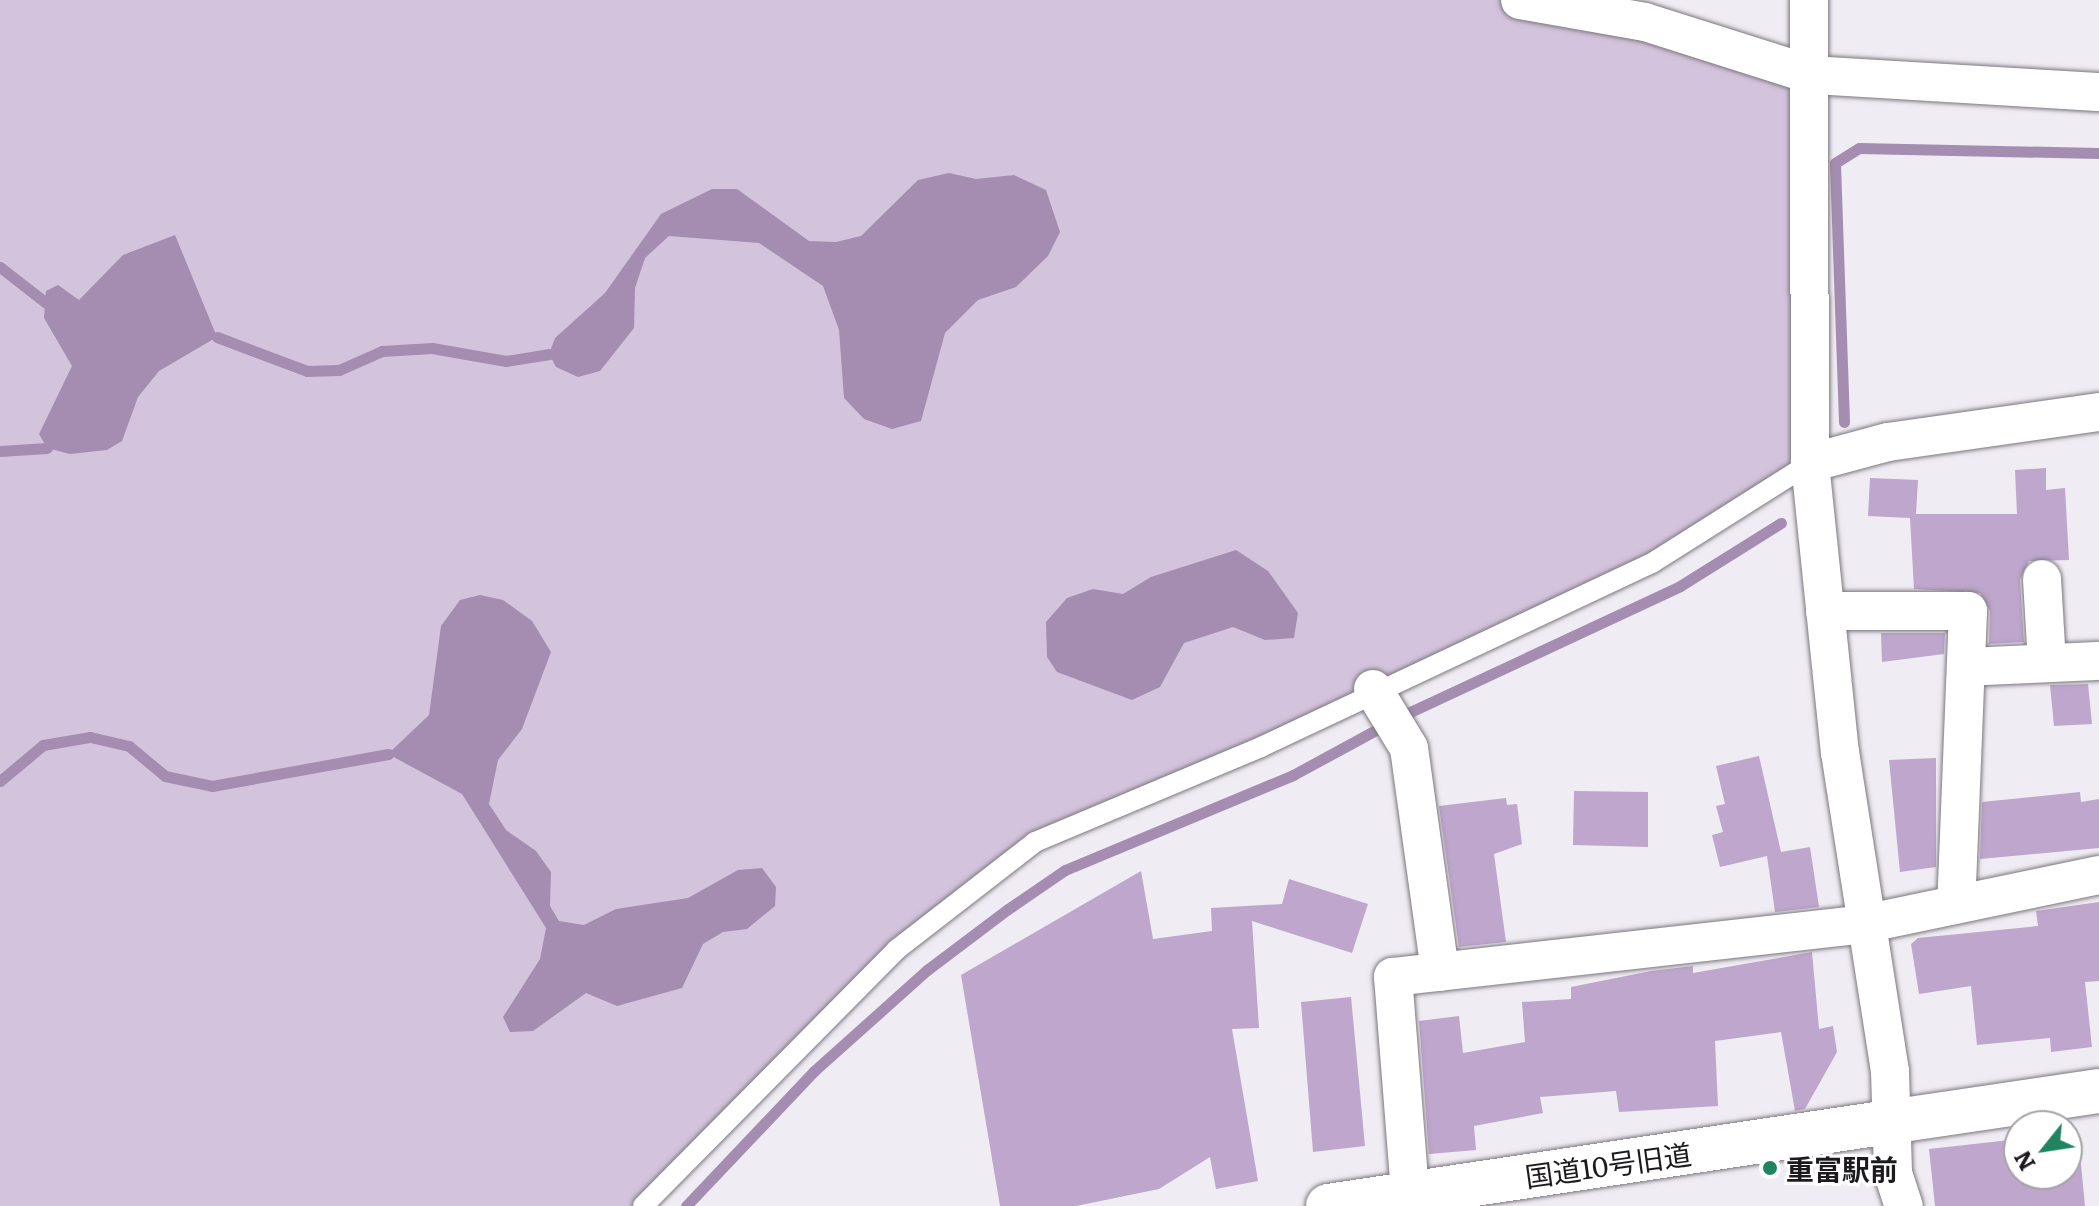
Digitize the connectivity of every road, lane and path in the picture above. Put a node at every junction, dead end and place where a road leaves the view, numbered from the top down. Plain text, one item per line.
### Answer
1 (1520, 0) edge
2 (1809, 0) edge
3 (1812, 75) junction
4 (2099, 92) edge
5 (2099, 412) edge
6 (1810, 463) junction
7 (2042, 579) dead end
8 (1825, 611) junction
9 (2099, 661) edge
10 (2047, 663) junction
11 (1966, 667) junction
12 (1373, 689) junction
13 (2099, 875) edge
14 (1956, 904) junction
15 (1864, 924) junction
16 (1440, 972) junction
17 (2099, 1091) edge
18 (1889, 1122) junction
19 (1435, 1195) edge
20 (643, 1206) edge
21 (1328, 1206) edge
22 (1904, 1206) edge

1 - 3 street
2 - 3 street
3 - 4 street
3 - 6 street
5 - 6 street
6 - 8 street
6 - 12 lane
7 - 10 street
8 - 11 street
8 - 15 street
9 - 10 street
10 - 11 street
11 - 14 street
12 - 16 street
12 - 20 lane
13 - 14 street
14 - 15 street
15 - 16 street
15 - 18 street
16 - 19 street
17 - 18 street, 国道10号旧道
18 - 19 street, 国道10号旧道
18 - 22 street
19 - 21 street, 国道10号旧道

